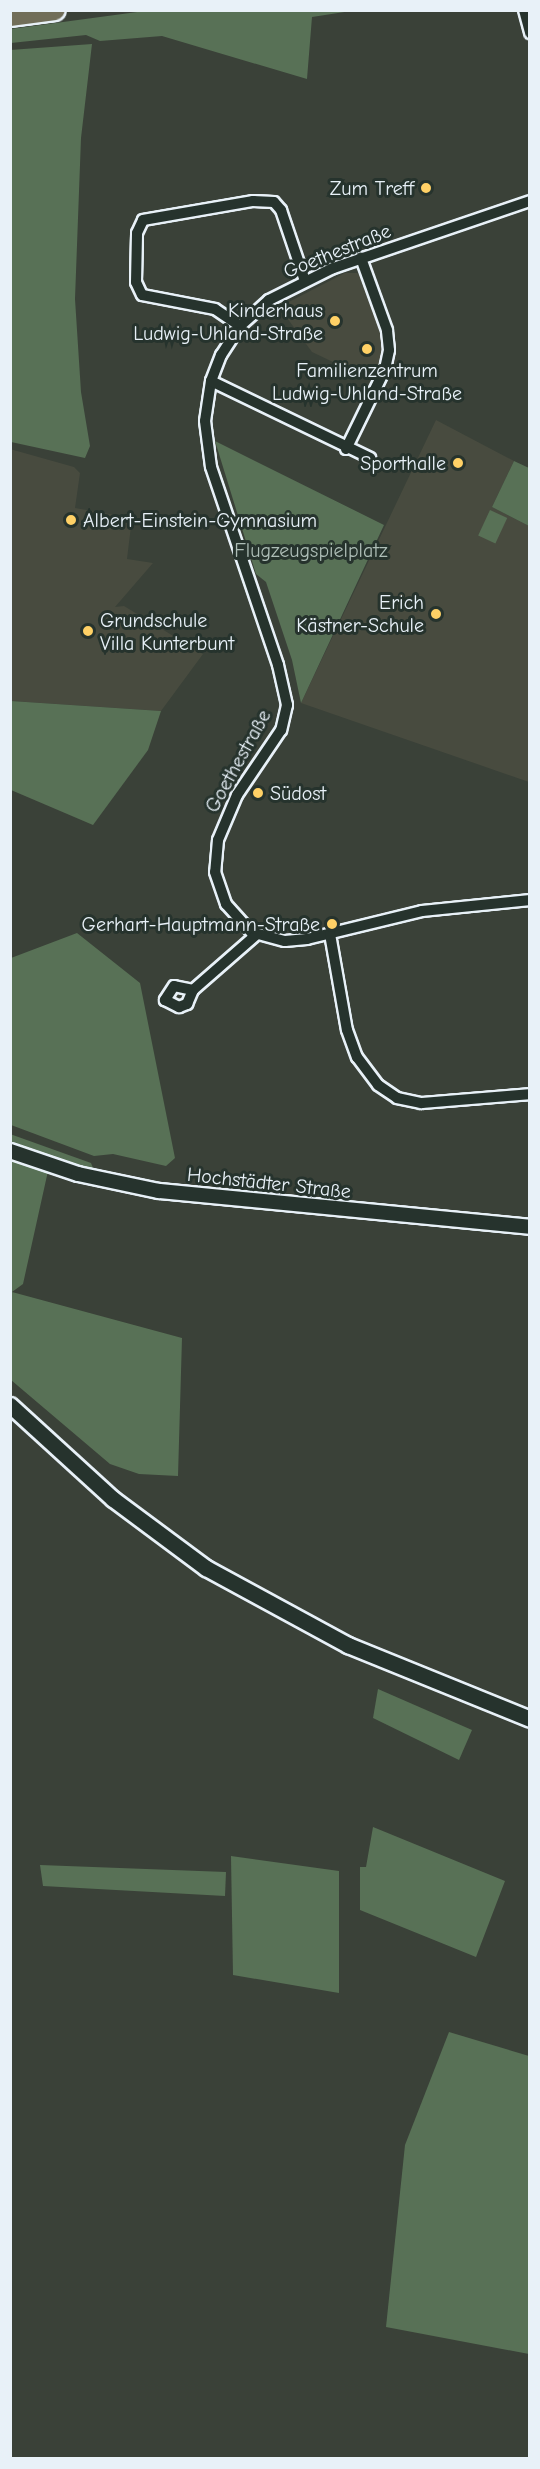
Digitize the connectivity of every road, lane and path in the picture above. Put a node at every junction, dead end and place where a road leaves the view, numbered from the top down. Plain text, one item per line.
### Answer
1 (55, 10) edge
2 (524, 10) edge
3 (10, 16) edge
4 (530, 33) edge
5 (530, 201) edge
6 (361, 258) junction
7 (305, 281) junction
8 (240, 326) junction
9 (211, 381) junction
10 (346, 448) junction
11 (370, 458) dead end
12 (530, 900) edge
13 (330, 934) junction
14 (256, 935) junction
15 (193, 990) dead end
16 (530, 1094) edge
17 (10, 1151) edge
18 (530, 1227) edge
19 (10, 1405) edge
20 (530, 1719) edge

1 - 3 highway
2 - 4 street
5 - 6 street, Goethestraße
6 - 7 street, Goethestraße
6 - 10 street
7 - 8 street, Goethestraße
7 - 8 street
8 - 9 street, Goethestraße
9 - 10 street
9 - 14 street, Goethestraße
10 - 11 street
12 - 13 street
13 - 14 street
13 - 16 street
14 - 15 street
17 - 18 street, Hochstädter Straße
19 - 20 main road

